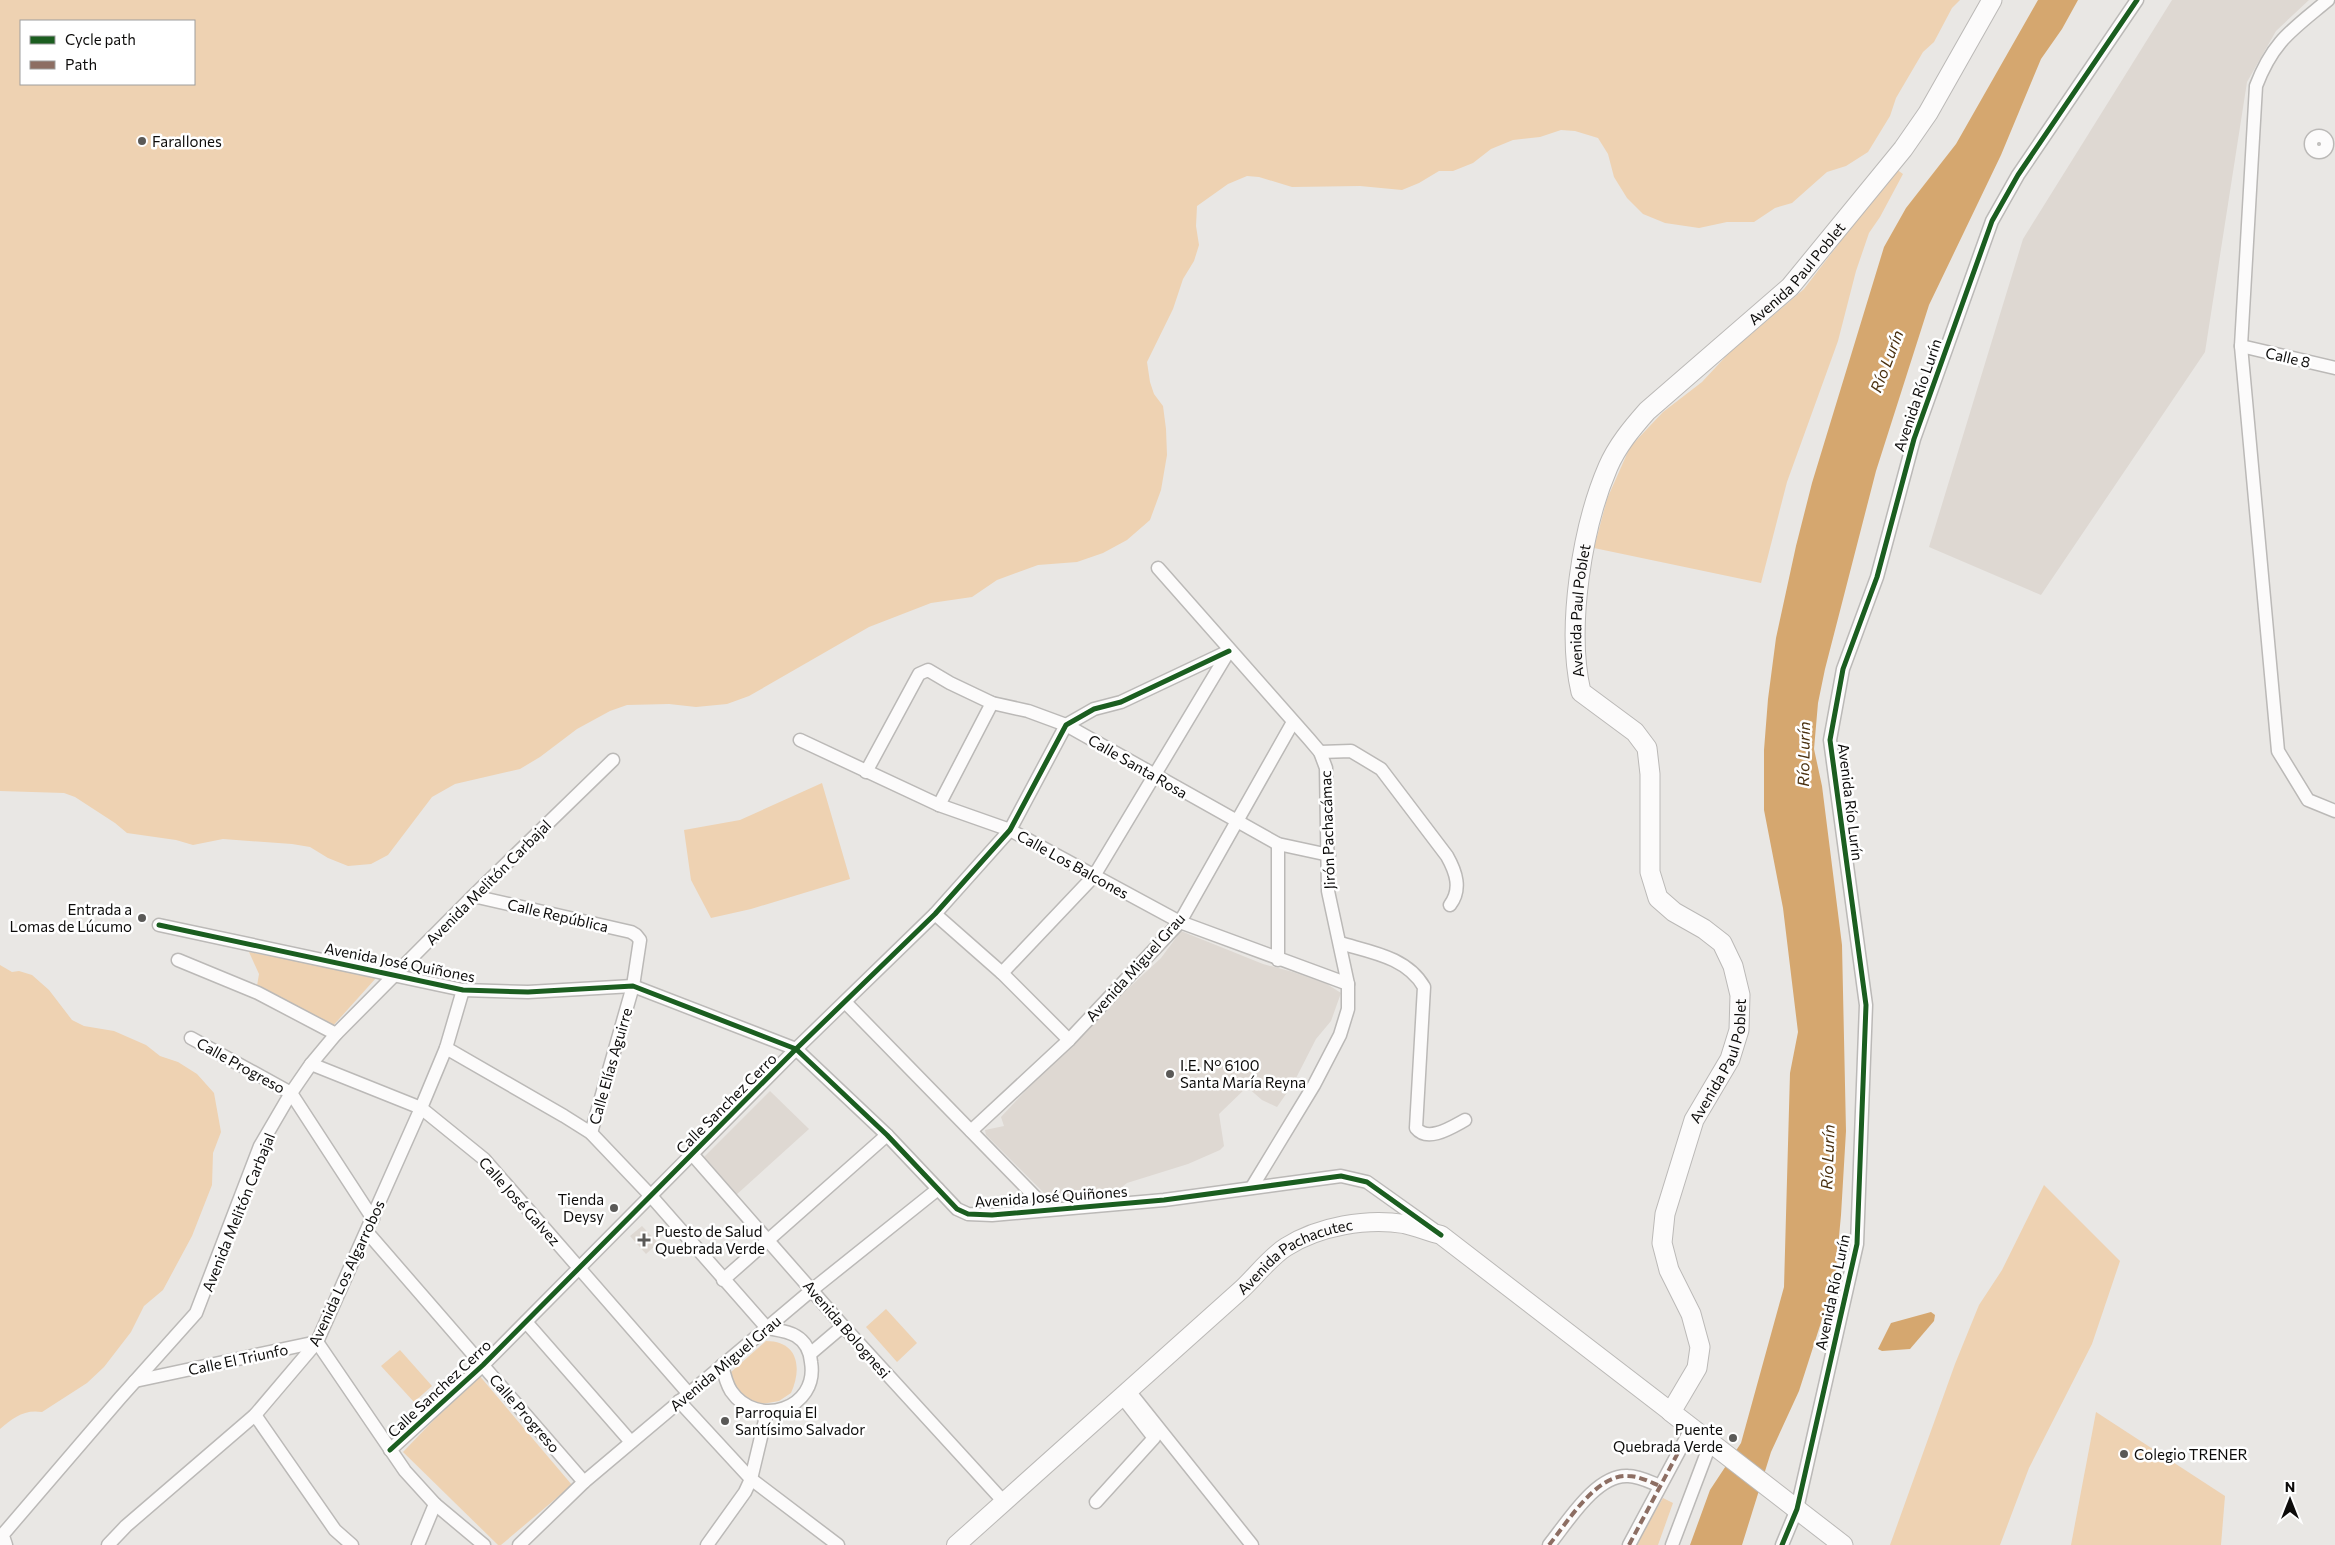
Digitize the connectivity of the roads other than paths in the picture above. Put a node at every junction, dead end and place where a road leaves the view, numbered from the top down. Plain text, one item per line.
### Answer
1 (1992, 0) edge
2 (2137, 0) edge
3 (2328, 0) edge
4 (2241, 346) junction
5 (2335, 368) edge
6 (1158, 568) dead end
7 (1229, 651) junction
8 (992, 703) junction
9 (1293, 722) junction
10 (1066, 725) junction
11 (800, 740) dead end
12 (1320, 752) junction
13 (613, 760) dead end
14 (866, 772) junction
15 (1155, 776) junction
16 (939, 805) junction
17 (2335, 811) edge
18 (1237, 822) junction
19 (1010, 830) junction
20 (1278, 844) junction
21 (1329, 855) junction
22 (1094, 876) junction
23 (473, 896) junction
24 (1450, 905) dead end
25 (935, 914) junction
26 (1180, 922) junction
27 (159, 925) dead end
28 (640, 940) joint
29 (1340, 943) junction
30 (178, 960) dead end
31 (1278, 960) junction
32 (1002, 973) junction
33 (394, 976) junction
34 (1348, 984) junction
35 (633, 986) junction
36 (463, 990) junction
37 (845, 1002) junction
38 (336, 1034) junction
39 (191, 1038) dead end
40 (1069, 1040) junction
41 (446, 1048) junction
42 (796, 1050) junction
43 (311, 1064) junction
44 (291, 1093) junction
45 (422, 1108) junction
46 (1465, 1120) dead end
47 (971, 1131) junction
48 (591, 1134) junction
49 (887, 1135) junction
50 (692, 1154) junction
51 (1252, 1187) junction
52 (938, 1189) junction
53 (651, 1196) junction
54 (1047, 1209) junction
55 (373, 1219) junction
56 (367, 1232) junction
57 (1441, 1235) junction
58 (767, 1239) junction
59 (579, 1268) junction
60 (723, 1280) junction
61 (813, 1289) junction
62 (526, 1322) junction
63 (843, 1326) junction
64 (767, 1328) junction
65 (317, 1342) junction
66 (810, 1354) junction
67 (483, 1366) junction
68 (722, 1366) junction
69 (136, 1381) junction
70 (1126, 1394) junction
71 (684, 1398) junction
72 (767, 1412) junction
73 (1671, 1412) junction
74 (255, 1416) junction
75 (1692, 1427) junction
76 (631, 1442) junction
77 (1715, 1446) junction
78 (390, 1450) junction
79 (750, 1479) junction
80 (584, 1482) junction
81 (1660, 1486) junction
82 (1004, 1502) junction
83 (1096, 1502) dead end
84 (435, 1504) junction
85 (1792, 1505) junction
86 (6, 1545) edge
87 (108, 1545) edge
88 (352, 1545) edge
89 (418, 1545) edge
90 (484, 1545) edge
91 (520, 1545) edge
92 (707, 1545) edge
93 (838, 1545) edge
94 (956, 1545) edge
95 (1252, 1545) edge
96 (1549, 1545) edge
97 (1629, 1545) edge
98 (1672, 1545) edge
99 (1782, 1545) edge
100 (1842, 1545) edge

1 - 73 main road, Avenida Paul Poblet
2 - 85 street, Avenida Río Lurín
3 - 4 street
4 - 5 street, Calle 8
4 - 17 street
6 - 7 street, Jirón Pachacámac
7 - 9 street, Jirón Pachacámac
7 - 10 street
7 - 15 street
8 - 10 street, Calle Santa Rosa
8 - 14 street, Calle Santa Rosa
8 - 16 street
9 - 12 street, Jirón Pachacámac
9 - 18 street, Avenida Miguel Grau
10 - 15 street, Calle Santa Rosa
10 - 19 street, Calle Sanchez Cerro
11 - 14 street, Calle Los Balcones
12 - 21 street, Jirón Pachacámac
12 - 24 street
13 - 23 street, Avenida Melitón Carbajal
14 - 16 street, Calle Los Balcones
15 - 18 street, Calle Santa Rosa
15 - 22 street
16 - 19 street, Calle Los Balcones
18 - 20 street, Calle Santa Rosa
18 - 26 street, Avenida Miguel Grau
19 - 22 street, Calle Los Balcones
19 - 25 street, Calle Sanchez Cerro
20 - 21 street, Calle Santa Rosa
20 - 31 street
21 - 29 street, Jirón Pachacámac
22 - 26 street, Calle Los Balcones
22 - 32 street
23 - 28 street, Calle República
23 - 33 street, Avenida Melitón Carbajal
25 - 32 street
25 - 37 street, Calle Sanchez Cerro
26 - 31 street, Calle Los Balcones
26 - 40 street, Avenida Miguel Grau
27 - 33 street, Avenida José Quiñones
28 - 35 street, Calle Elías Aguirre
29 - 34 street, Jirón Pachacámac
29 - 46 street
30 - 38 street
31 - 34 street, Calle Los Balcones
32 - 40 street
33 - 36 street, Avenida José Quiñones
33 - 38 street, Avenida Melitón Carbajal
34 - 51 street, Jirón Pachacámac
35 - 36 street, Avenida José Quiñones
35 - 42 street, Avenida José Quiñones
35 - 48 street, Calle Elías Aguirre
36 - 41 street, Avenida Los Algarrobos
37 - 42 street, Calle Sanchez Cerro
37 - 47 street
38 - 43 street, Avenida Melitón Carbajal
39 - 44 street, Calle Progreso
40 - 47 street, Avenida Miguel Grau
41 - 45 street, Avenida Los Algarrobos
41 - 48 street
42 - 49 street, Avenida José Quiñones
42 - 50 street, Calle Sanchez Cerro
43 - 44 street, Avenida Melitón Carbajal
43 - 45 street, Calle José Galvez
44 - 55 street, Calle Progreso
44 - 69 street, Avenida Melitón Carbajal
45 - 55 street, Avenida Los Algarrobos
45 - 59 street, Calle José Galvez
47 - 54 street
48 - 53 street
49 - 52 street, Avenida José Quiñones
49 - 58 street
50 - 53 street, Calle Sanchez Cerro
50 - 58 street, Avenida Bolognesi
51 - 54 street, Avenida José Quiñones
51 - 57 street, Avenida José Quiñones
52 - 54 street, Avenida José Quiñones
52 - 61 street, Avenida Miguel Grau
53 - 59 street, Calle Sanchez Cerro
53 - 60 street
55 - 56 street, Avenida Los Algarrobos
56 - 65 street, Avenida Los Algarrobos
56 - 67 street, Calle Progreso
57 - 70 main road, Avenida Pachacutec
57 - 73 main road, Avenida Pachacutec
58 - 60 street
58 - 61 street, Avenida Bolognesi
59 - 62 street, Calle Sanchez Cerro
59 - 71 street, Calle José Galvez
60 - 64 street
61 - 63 street, Avenida Bolognesi
61 - 64 street, Avenida Miguel Grau
62 - 67 street, Calle Sanchez Cerro
62 - 76 street
63 - 66 street
63 - 82 street, Avenida Bolognesi
64 - 66 street
64 - 68 street, Avenida Miguel Grau
65 - 69 street, Calle El Triunfo
65 - 74 street, Avenida Los Algarrobos
65 - 78 street
66 - 72 street
67 - 78 street, Calle Sanchez Cerro
67 - 80 street, Calle Progreso
68 - 71 street, Avenida Miguel Grau
68 - 72 street
69 - 86 street, Avenida Melitón Carbajal
70 - 82 main road, Avenida Pachacutec
70 - 83 street
70 - 95 street
71 - 76 street, Avenida Miguel Grau
71 - 79 street, Calle José Galvez
72 - 79 street
73 - 75 main road
74 - 87 street, Avenida Los Algarrobos
74 - 88 street
75 - 77 main road
75 - 81 street
76 - 80 street, Avenida Miguel Grau
77 - 85 main road
77 - 98 street
78 - 84 street
79 - 92 street
79 - 93 street, Calle José Galvez
80 - 91 street, Avenida Miguel Grau
81 - 96 street
81 - 97 street
82 - 94 main road, Avenida Pachacutec
84 - 89 street
84 - 90 street
85 - 99 street, Avenida Río Lurín
85 - 100 main road

